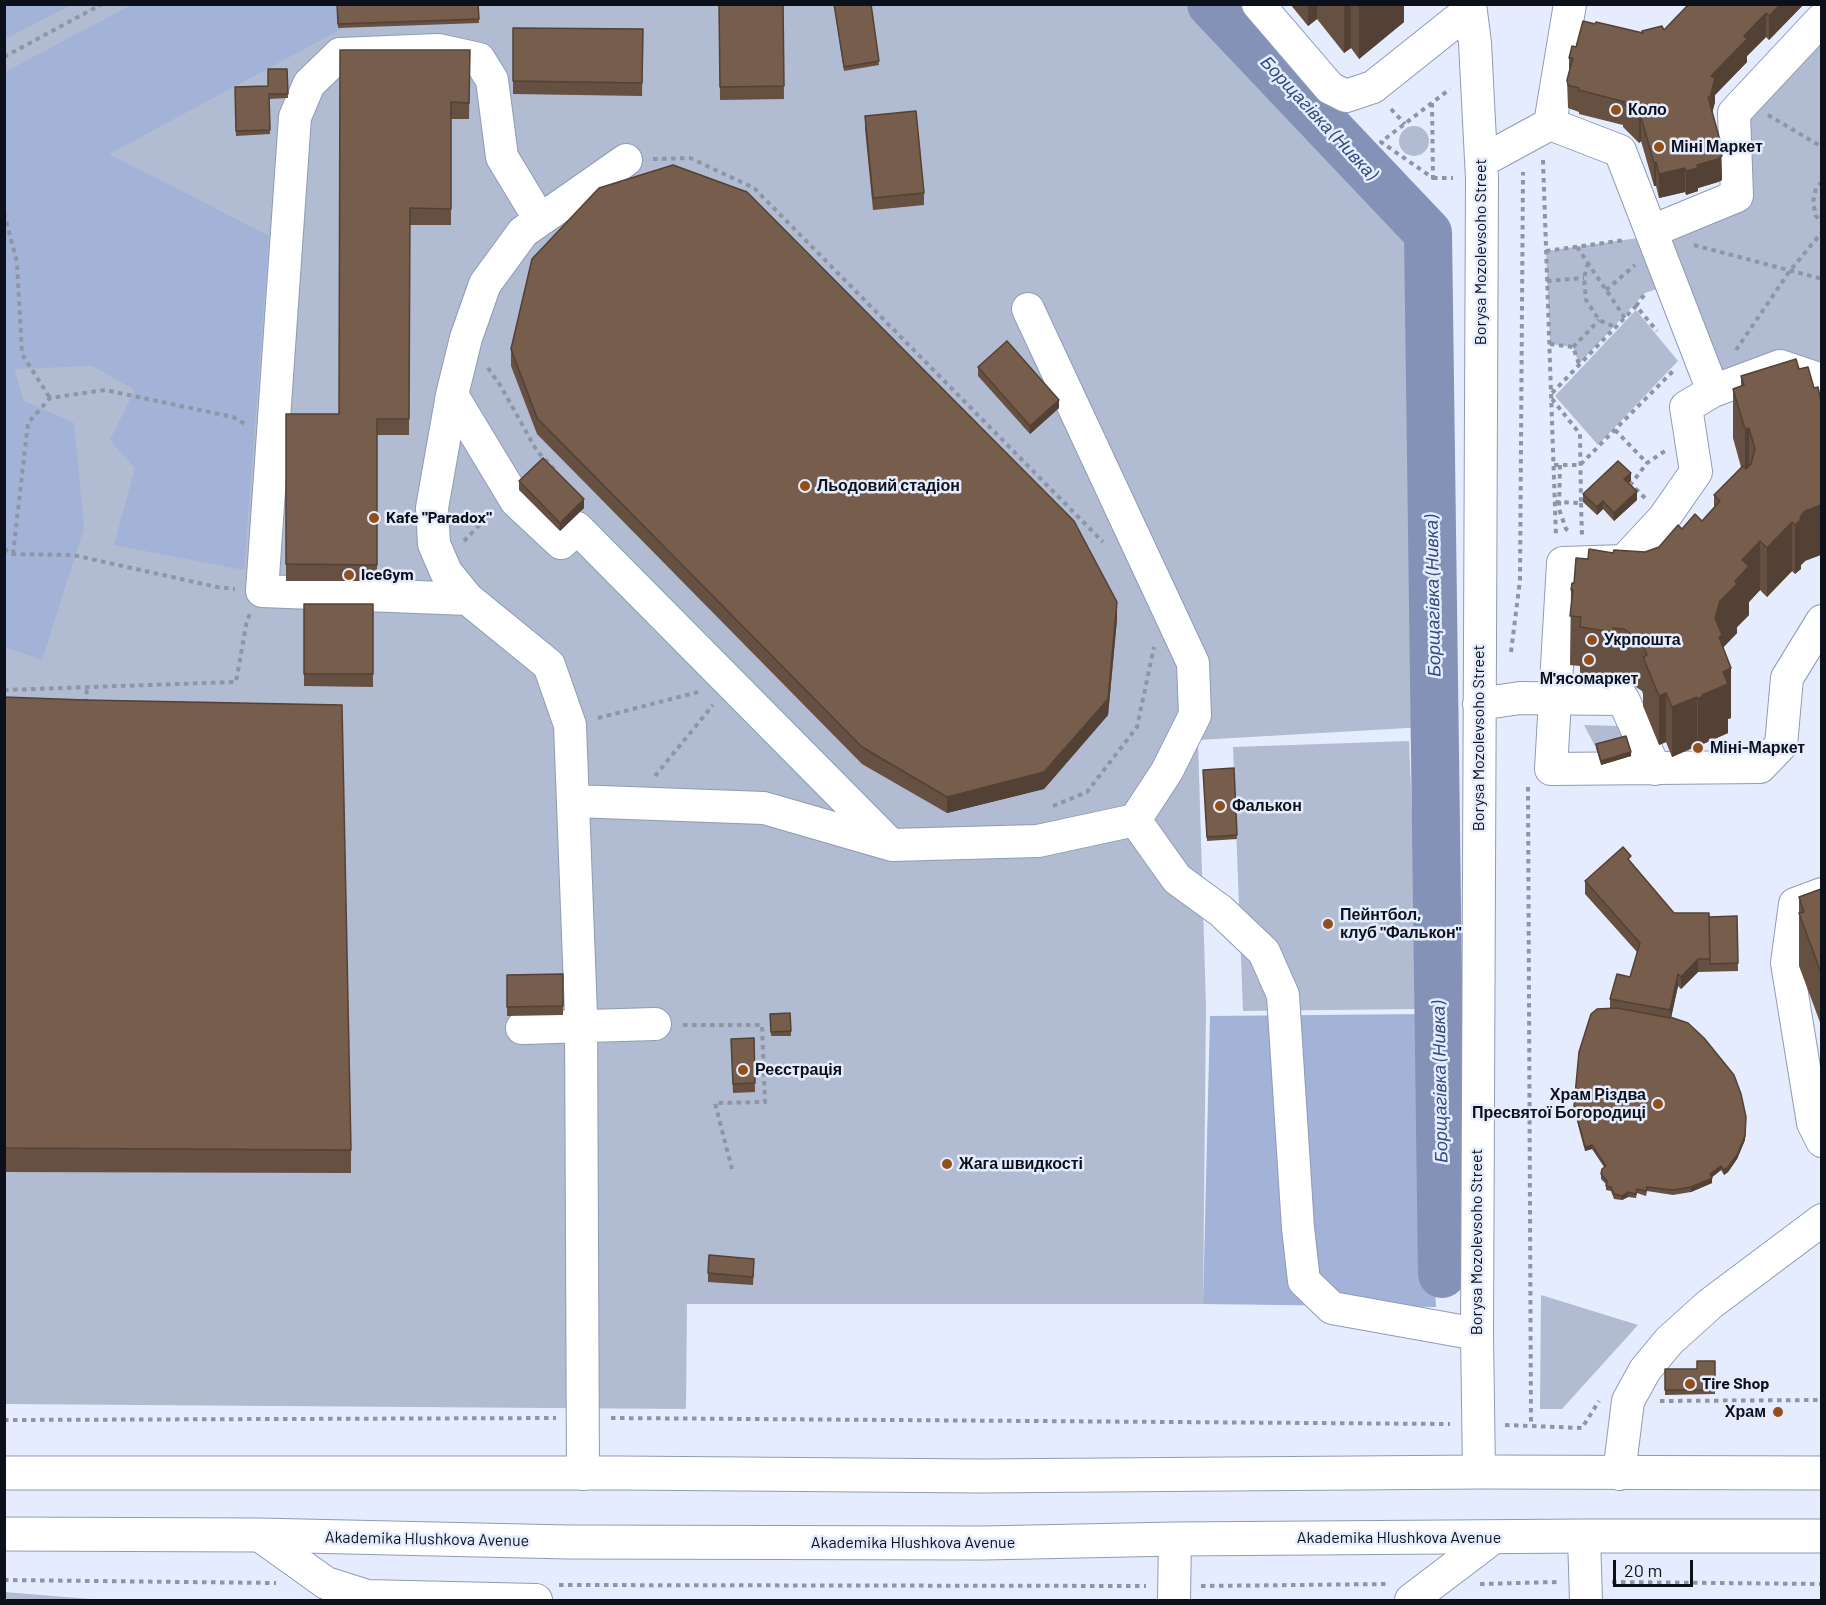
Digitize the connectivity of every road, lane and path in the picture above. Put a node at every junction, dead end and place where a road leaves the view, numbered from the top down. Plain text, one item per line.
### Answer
1 (102, 4) edge
2 (1258, 4) edge
3 (1570, 4) edge
4 (1821, 19) edge
5 (1459, 26) edge
6 (4, 57) edge
7 (1432, 103) junction
8 (1734, 113) junction
9 (1547, 136) junction
10 (1821, 147) edge
11 (626, 160) joint
12 (1482, 161) junction
13 (1821, 182) edge
14 (4, 213) edge
15 (540, 220) junction
16 (1821, 223) edge
17 (1821, 232) edge
18 (1640, 235) junction
19 (1688, 243) dead end
20 (1577, 247) junction
21 (1546, 251) junction
22 (1588, 263) junction
23 (1637, 263) dead end
24 (1788, 272) junction
25 (1584, 278) junction
26 (1821, 279) edge
27 (1547, 281) junction
28 (1606, 290) junction
29 (1028, 309) dead end
30 (1624, 318) junction
31 (1599, 320) junction
32 (1615, 327) junction
33 (466, 338) junction
34 (1662, 338) dead end
35 (1550, 344) junction
36 (1573, 347) junction
37 (1731, 357) dead end
38 (1682, 361) dead end
39 (1579, 364) junction
40 (1821, 380) edge
41 (1713, 391) junction
42 (452, 395) junction
43 (1551, 396) junction
44 (50, 398) junction
45 (1615, 430) junction
46 (272, 439) junction
47 (1647, 463) junction
48 (1554, 465) junction
49 (1560, 465) junction
50 (1580, 465) junction
51 (1696, 472) junction
52 (1629, 473) edge
53 (559, 474) edge
54 (1635, 479) junction
55 (1588, 491) edge
56 (1580, 499) junction
57 (1557, 502) junction
58 (1664, 518) junction
59 (1556, 538) dead end
60 (1582, 540) dead end
61 (1106, 544) dead end
62 (4, 549) edge
63 (13, 554) junction
64 (262, 591) junction
65 (468, 599) junction
66 (1821, 621) edge
67 (1156, 637) dead end
68 (731, 684) junction
69 (87, 686) junction
70 (4, 690) edge
71 (1554, 699) junction
72 (1479, 704) junction
73 (85, 705) edge
74 (570, 725) junction
75 (1655, 769) junction
76 (573, 801) junction
77 (633, 803) junction
78 (1046, 809) dead end
79 (1135, 820) junction
80 (892, 845) junction
81 (1821, 894) edge
82 (656, 1024) joint
83 (580, 1026) junction
84 (522, 1028) dead end
85 (1821, 1141) edge
86 (732, 1169) dead end
87 (1821, 1220) edge
88 (1477, 1334) junction
89 (1821, 1400) edge
90 (1628, 1401) junction
91 (583, 1418) junction
92 (4, 1420) edge
93 (1477, 1424) junction
94 (1479, 1472) junction
95 (4, 1473) edge
96 (1619, 1473) junction
97 (1821, 1473) edge
98 (584, 1474) junction
99 (4, 1534) edge
100 (259, 1535) junction
101 (1584, 1536) junction
102 (1821, 1536) edge
103 (1494, 1537) junction
104 (1175, 1539) junction
105 (4, 1580) edge
106 (286, 1583) dead end
107 (1821, 1584) edge
108 (1586, 1591) edge
109 (326, 1592) edge
110 (1422, 1592) edge
111 (546, 1593) edge
112 (1174, 1593) edge

1 - 6 path
2 - 5 street
3 - 9 street
4 - 8 street
5 - 7 path
5 - 12 street, Borysa Mozolevsoho Street
7 - 7 path
8 - 10 path
8 - 18 street
9 - 12 street
9 - 18 street
9 - 21 path
11 - 15 street
11 - 61 path
12 - 72 street, Borysa Mozolevsoho Street
13 - 16 path
14 - 44 path
15 - 33 street
15 - 46 street
17 - 24 path
18 - 20 path
18 - 41 street
19 - 24 path
20 - 21 path
20 - 22 path
21 - 27 path
22 - 25 path
22 - 28 path
23 - 28 path
24 - 26 path
24 - 37 path
25 - 27 path
25 - 31 path
27 - 35 path
28 - 30 path
29 - 79 street
30 - 32 path
30 - 34 path
31 - 32 path
31 - 36 path
32 - 39 path
33 - 42 street
33 - 53 path
35 - 36 path
35 - 43 path
36 - 39 path
38 - 45 path
39 - 43 path
40 - 41 street
41 - 51 street
42 - 65 street
42 - 68 street
43 - 48 path
43 - 50 path
44 - 46 path
44 - 63 path
45 - 47 path
45 - 50 path
46 - 64 street
47 - 51 path
47 - 54 path
48 - 49 path
48 - 57 path
49 - 50 path
49 - 57 path
50 - 56 path
51 - 58 street
52 - 54 path
54 - 58 path
55 - 56 path
56 - 57 path
57 - 59 path
57 - 60 path
58 - 71 street
62 - 63 path
63 - 64 path
64 - 65 street
64 - 69 path
65 - 74 street
66 - 75 street
67 - 78 path
68 - 74 path
68 - 77 path
68 - 80 street
69 - 70 path
69 - 73 path
71 - 72 street
71 - 75 street
71 - 75 street
72 - 88 street, Borysa Mozolevsoho Street
74 - 76 street
76 - 77 street
76 - 83 street
77 - 80 street
79 - 80 street
79 - 88 street
81 - 85 street
82 - 83 street
82 - 86 path
83 - 84 street
83 - 91 street
87 - 90 street
88 - 93 street, Borysa Mozolevsoho Street
89 - 90 path
90 - 93 path
90 - 96 street
91 - 92 path
91 - 93 path
91 - 98 street
93 - 94 street, Borysa Mozolevsoho Street
94 - 96 highway
94 - 98 highway
95 - 98 highway
96 - 97 highway
99 - 100 highway, Akademika Hlushkova Avenue
100 - 104 highway, Akademika Hlushkova Avenue
100 - 109 street
101 - 102 highway, Akademika Hlushkova Avenue
101 - 103 highway, Akademika Hlushkova Avenue
101 - 108 street
103 - 104 highway, Akademika Hlushkova Avenue
103 - 110 street
104 - 112 street
105 - 106 path
107 - 108 path
108 - 110 path
109 - 111 street
110 - 112 path
111 - 112 path

